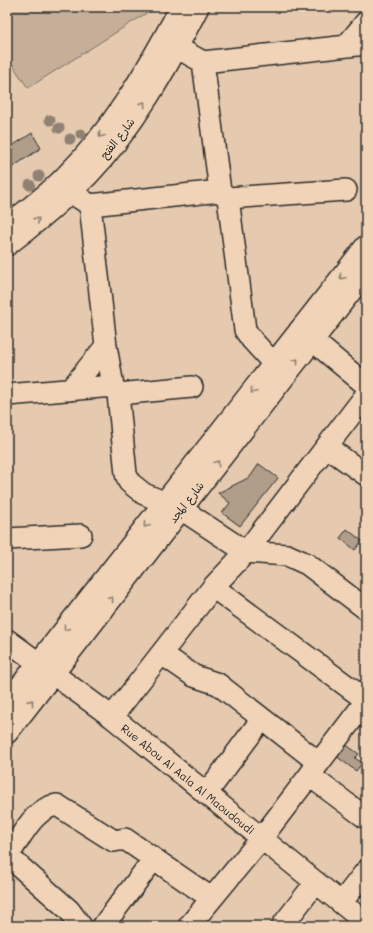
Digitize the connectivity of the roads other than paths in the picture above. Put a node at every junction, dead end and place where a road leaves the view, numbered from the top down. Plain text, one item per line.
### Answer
1 (181, 7) edge
2 (198, 7) edge
3 (366, 22) edge
4 (170, 44) junction
5 (356, 45) edge
6 (203, 62) junction
7 (67, 185) junction
8 (346, 190) dead end
9 (224, 195) junction
10 (256, 196) junction
11 (90, 205) junction
12 (7, 226) edge
13 (234, 234) junction
14 (7, 245) edge
15 (366, 247) edge
16 (366, 271) edge
17 (306, 335) junction
18 (106, 346) junction
19 (274, 364) junction
20 (366, 385) edge
21 (192, 387) dead end
22 (70, 390) junction
23 (115, 390) junction
24 (7, 395) edge
25 (366, 395) edge
26 (327, 447) junction
27 (366, 475) edge
28 (173, 506) junction
29 (81, 535) dead end
30 (7, 539) edge
31 (246, 552) junction
32 (213, 587) junction
33 (365, 605) edge
34 (7, 640) edge
35 (162, 654) junction
36 (46, 669) junction
37 (366, 700) edge
38 (7, 704) edge
39 (112, 718) junction
40 (262, 719) junction
41 (7, 732) edge
42 (315, 770) junction
43 (206, 794) junction
44 (366, 818) edge
45 (261, 839) junction
46 (8, 857) edge
47 (154, 860) junction
48 (366, 871) edge
49 (316, 882) junction
50 (210, 898) junction
51 (342, 902) junction
52 (366, 922) edge
53 (81, 926) edge
54 (104, 926) edge
55 (189, 926) edge
56 (282, 926) edge

1 - 4 street, شارع الفتح
2 - 4 street, شارع الفتح
3 - 5 street
4 - 6 street
4 - 7 street, شارع الفتح
5 - 6 street
6 - 9 street
7 - 11 street
7 - 12 street, شارع الفتح
14 -> 7 street, شارع الفتح
8 - 10 street
9 - 10 street
9 - 11 street
9 - 13 street
10 - 13 street
11 - 18 street
13 - 19 street
15 -> 17 main road, شارع المجد
16 - 17 main road, شارع المجد
17 - 19 main road, شارع المجد
17 - 20 street
28 -> 17 main road, شارع المجد
18 - 22 street
18 - 23 street
19 -> 28 main road, شارع المجد
21 - 23 street
22 - 23 street
22 - 24 street
23 - 28 street
25 - 26 street
26 - 27 street
26 - 31 street
28 - 31 street
28 - 36 main road, شارع المجد
29 - 30 street
31 - 32 street
31 - 33 street
32 - 35 street
32 - 37 street
34 - 36 street, Rue Abou Al Aala Al Maoudoudi
35 - 39 street
35 - 40 street
36 - 38 main road, شارع المجد
36 - 39 street, Rue Abou Al Aala Al Maoudoudi
41 -> 36 main road, شارع المجد
37 - 42 street
39 - 43 street, Rue Abou Al Aala Al Maoudoudi
40 - 42 street
40 - 43 street
42 - 44 street
42 - 45 street
43 - 45 street, Rue Abou Al Aala Al Maoudoudi
45 - 49 street, Rue Abou Al Aala Al Maoudoudi
45 - 50 street
46 - 47 street
46 - 53 street
47 - 50 street
47 - 54 street
48 - 51 street
49 - 51 street, Rue Abou Al Aala Al Maoudoudi
49 - 56 street
50 - 55 street
51 - 52 street, Rue Abou Al Aala Al Maoudoudi

